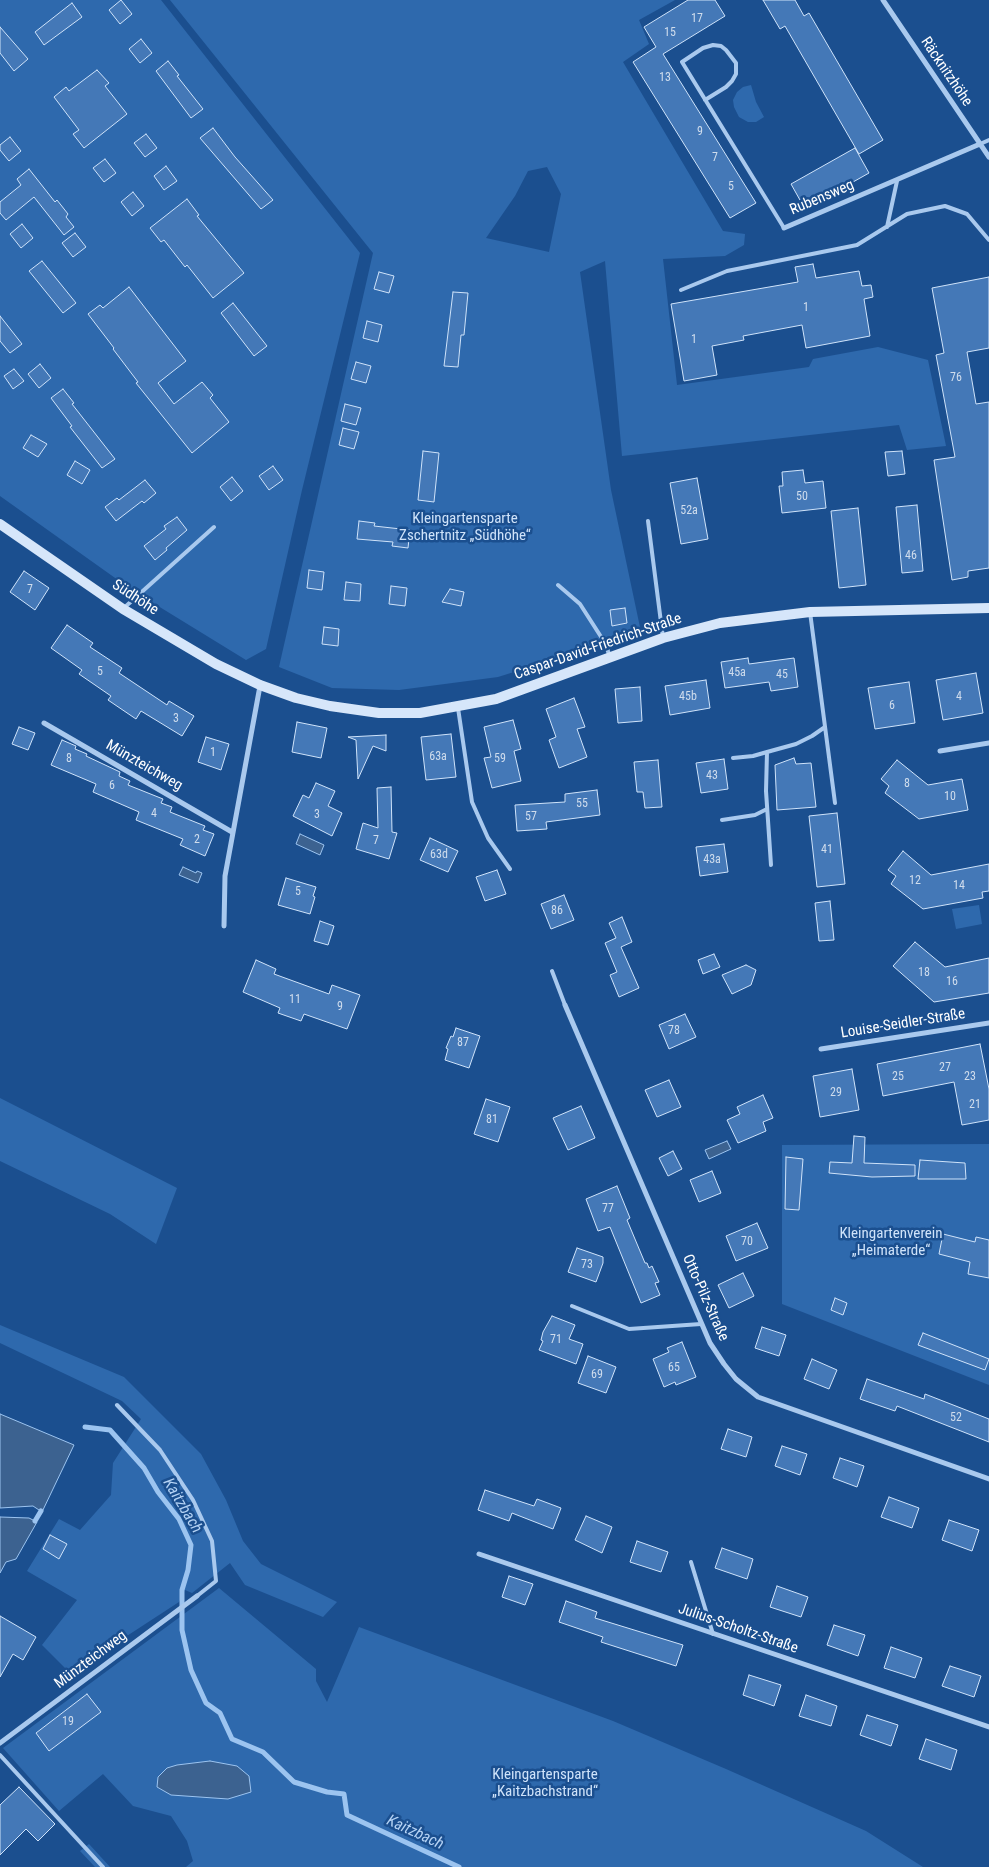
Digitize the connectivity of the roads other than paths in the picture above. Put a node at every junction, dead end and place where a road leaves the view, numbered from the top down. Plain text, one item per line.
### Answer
1 (883, 0) edge
2 (705, 100) junction
3 (989, 140) edge
4 (980, 144) junction
5 (989, 157) edge
6 (897, 181) junction
7 (886, 227) junction
8 (784, 228) joint
9 (989, 240) edge
10 (681, 290) dead end
11 (648, 521) dead end
12 (0, 524) edge
13 (214, 527) dead end
14 (558, 585) dead end
15 (989, 608) edge
16 (123, 609) junction
17 (810, 612) junction
18 (663, 638) junction
19 (610, 658) junction
20 (260, 685) junction
21 (458, 707) junction
22 (44, 723) dead end
23 (825, 727) junction
24 (989, 743) edge
25 (940, 751) dead end
26 (768, 752) junction
27 (733, 758) dead end
28 (835, 803) dead end
29 (767, 809) junction
30 (722, 820) dead end
31 (232, 832) junction
32 (771, 865) dead end
33 (510, 869) dead end
34 (224, 926) dead end
35 (552, 971) dead end
36 (565, 1005) joint
37 (989, 1023) edge
38 (821, 1049) dead end
39 (572, 1306) dead end
40 (702, 1324) junction
41 (117, 1405) dead end
42 (989, 1479) edge
43 (479, 1554) dead end
44 (691, 1562) dead end
45 (197, 1596) joint
46 (713, 1634) junction
47 (989, 1727) edge
48 (0, 1744) edge
49 (0, 1755) edge
50 (103, 1867) edge

1 - 4 street, Räcknitzhöhe
2 - 2 lane, Rubensweg
2 - 8 lane, Rubensweg
3 - 4 lane
4 - 5 street, Räcknitzhöhe
4 - 6 street, Rubensweg
6 - 7 lane
6 - 8 street, Rubensweg
7 - 9 lane
7 - 10 lane
11 - 18 lane
12 - 16 street, Südhöhe
13 - 16 lane
14 - 19 lane
15 - 17 street, Caspar-David-Friedrich-Straße
16 - 20 street, Südhöhe
17 - 18 street, Caspar-David-Friedrich-Straße
17 - 23 lane
18 - 19 street, Caspar-David-Friedrich-Straße
19 - 21 street, Caspar-David-Friedrich-Straße
20 - 21 street, Caspar-David-Friedrich-Straße
20 - 31 street
21 - 33 lane
22 - 31 street, Münzteichweg
23 - 26 lane
23 - 28 lane
24 - 25 street
26 - 27 lane
26 - 29 lane
29 - 30 lane
29 - 32 lane
31 - 34 street
35 - 36 lane, Otto-Pilz-Straße
36 - 40 street, Otto-Pilz-Straße
37 - 38 street, Louise-Seidler-Straße
39 - 40 lane
40 - 42 street, Otto-Pilz-Straße
41 - 45 lane
43 - 46 street, Julius-Scholtz-Straße
44 - 46 lane
45 - 48 street, Münzteichweg
46 - 47 street, Julius-Scholtz-Straße
49 - 50 lane

